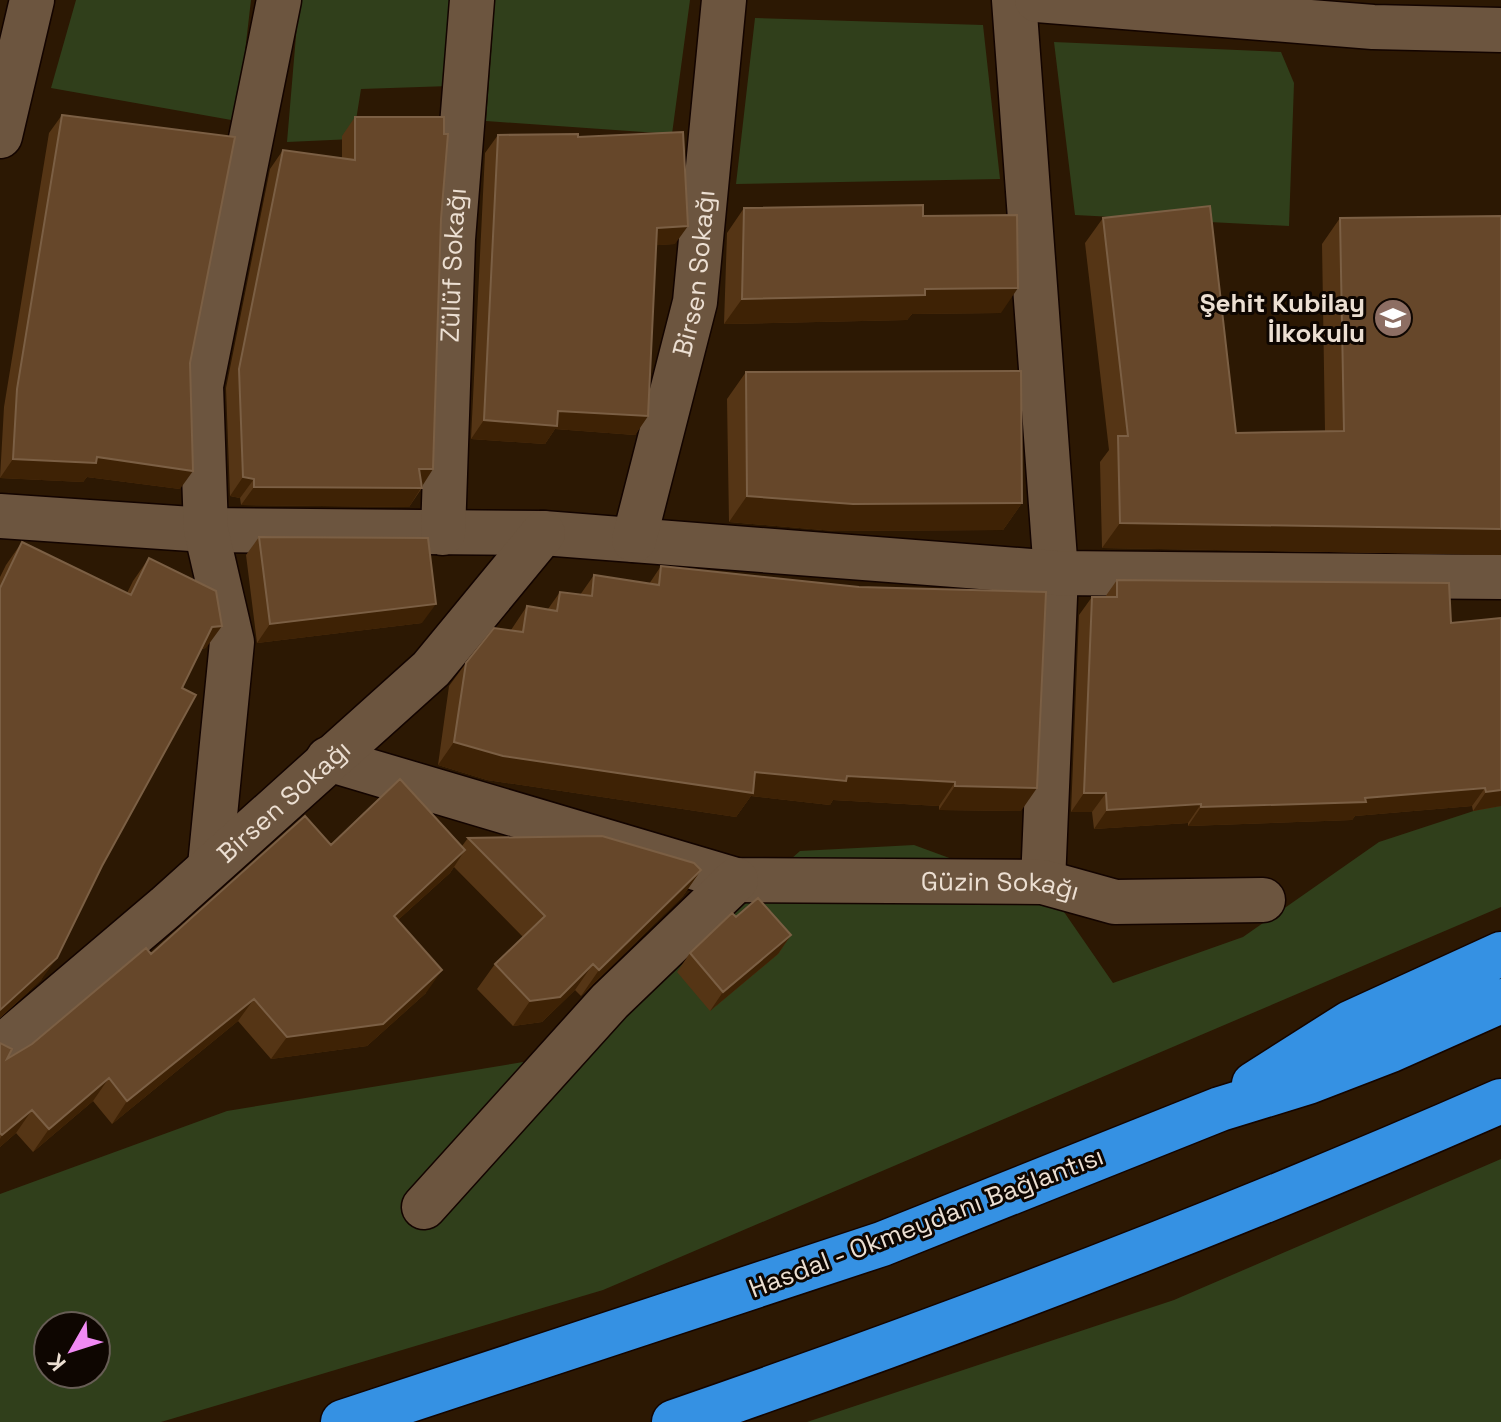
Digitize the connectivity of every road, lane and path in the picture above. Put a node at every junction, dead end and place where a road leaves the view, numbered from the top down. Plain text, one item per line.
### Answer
1 (32, 0) edge
2 (279, 0) edge
3 (472, 0) edge
4 (724, 0) edge
5 (1014, 0) edge
6 (1037, 0) edge
7 (1501, 30) edge
8 (0, 136) edge
9 (0, 516) edge
10 (206, 530) junction
11 (443, 533) junction
12 (543, 533) junction
13 (634, 540) junction
14 (1056, 573) junction
15 (1501, 577) edge
16 (328, 759) junction
17 (210, 866) junction
18 (736, 880) junction
19 (1043, 882) junction
20 (1263, 900) dead end
21 (1501, 954) edge
22 (1501, 1001) edge
23 (0, 1048) edge
24 (1501, 1101) edge
25 (1220, 1109) junction
26 (424, 1207) dead end
27 (343, 1422) edge
28 (674, 1422) edge

1 - 8 street
2 - 10 street
3 - 11 street, Zülüf Sokağı
4 - 13 street, Birsen Sokağı
5 - 14 street
6 - 7 street
9 - 10 street
10 - 11 street
10 - 17 street
11 - 12 street
12 - 13 street
12 - 16 street, Birsen Sokağı
13 - 14 street
14 - 15 street
14 - 19 street
16 - 17 street, Birsen Sokağı
16 - 18 street, Güzin Sokağı
17 - 23 street, Birsen Sokağı
18 - 19 street, Güzin Sokağı
18 - 26 street
19 - 20 street, Güzin Sokağı
21 - 25 highway
22 - 25 highway, Hasdal - Okmeydanı Bağlantısı
24 - 28 highway
25 - 27 highway, Hasdal - Okmeydanı Bağlantısı

